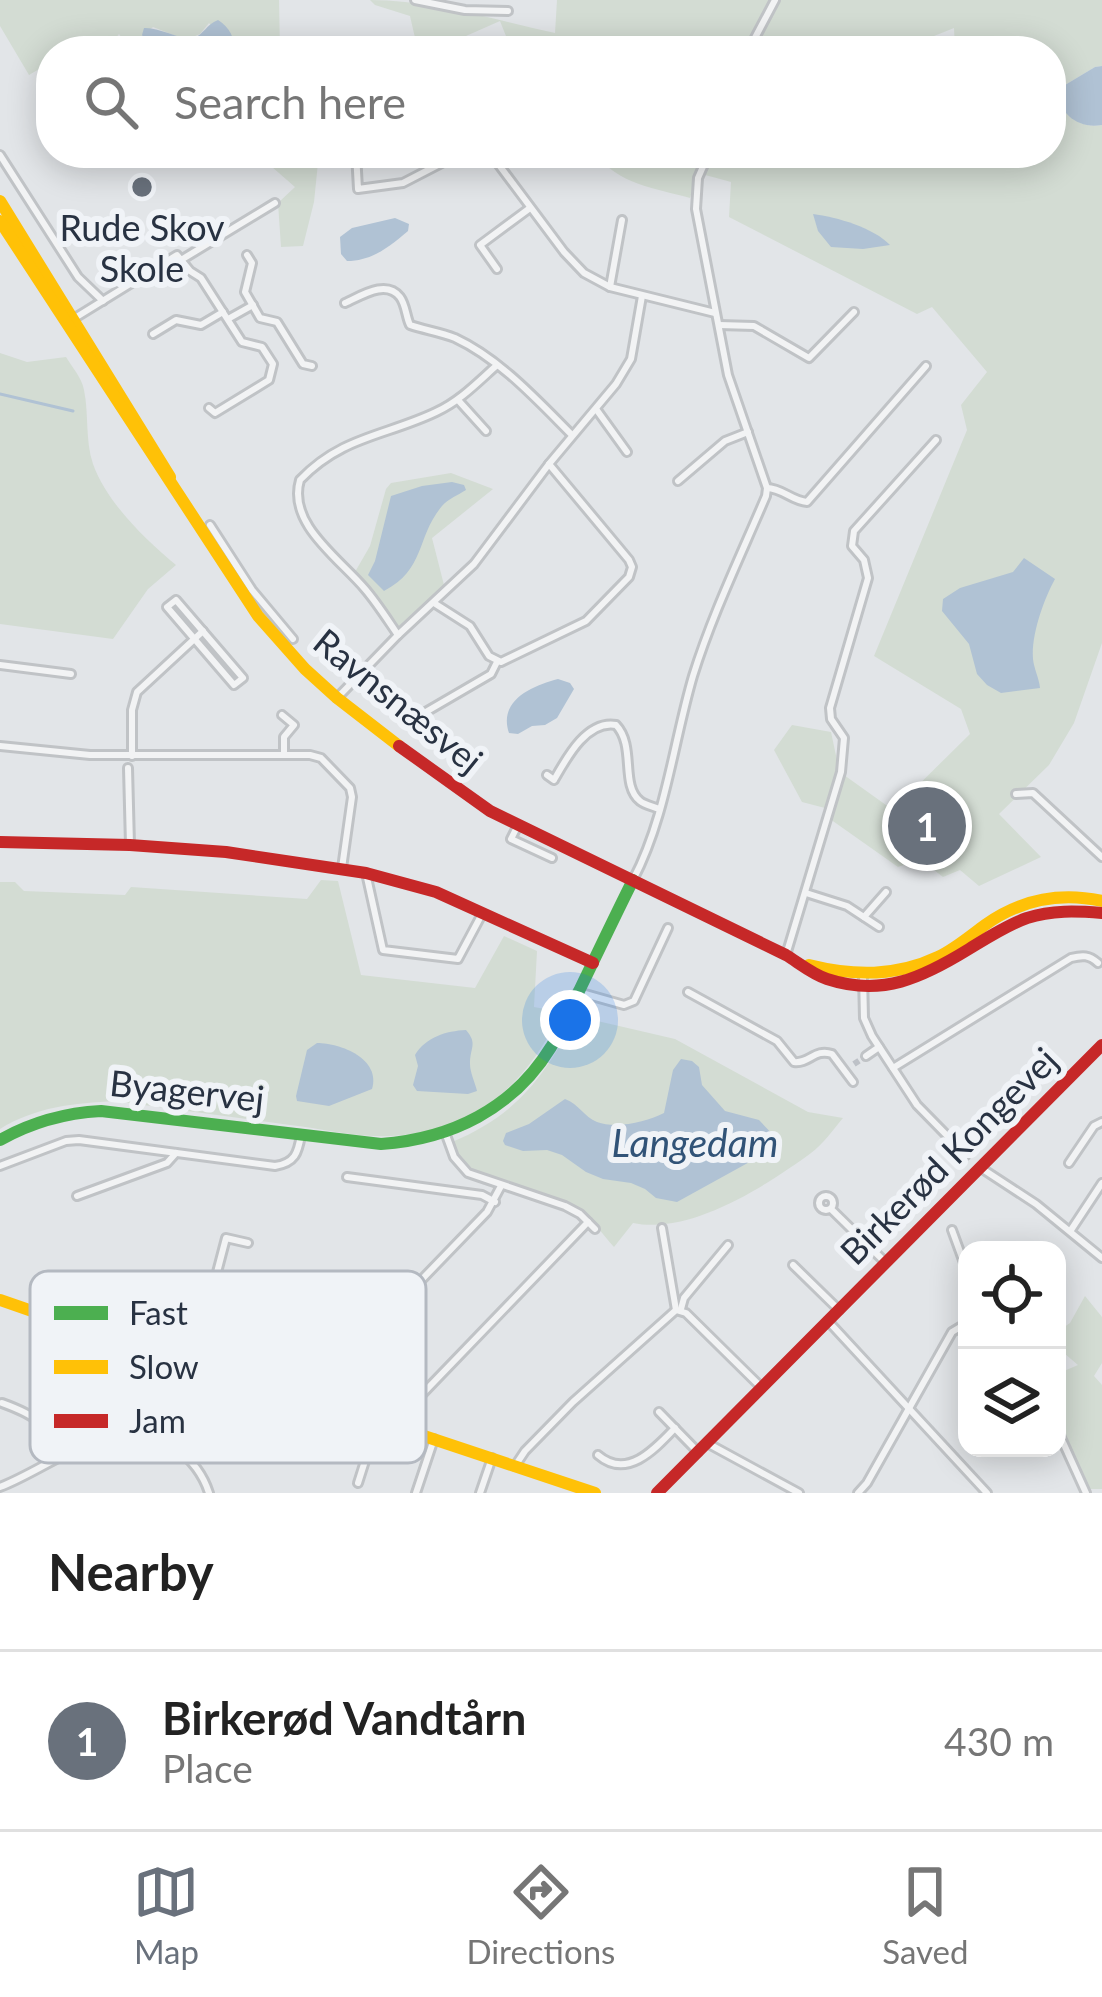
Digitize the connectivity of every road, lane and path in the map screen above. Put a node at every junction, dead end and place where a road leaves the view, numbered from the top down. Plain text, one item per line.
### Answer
1 (416, 0) edge
2 (775, 0) edge
3 (508, 11) dead end
4 (756, 36) edge
5 (0, 155) edge
6 (357, 168) edge
7 (434, 168) edge
8 (501, 168) edge
9 (702, 168) edge
10 (0, 202) edge
11 (274, 203) dead end
12 (530, 208) junction
13 (622, 220) dead end
14 (0, 221) edge
15 (248, 255) dead end
16 (181, 260) junction
17 (497, 268) dead end
18 (610, 287) junction
19 (642, 296) junction
20 (103, 301) junction
21 (345, 303) dead end
22 (253, 305) junction
23 (854, 312) dead end
24 (715, 314) junction
25 (226, 316) junction
26 (70, 322) junction
27 (717, 325) junction
28 (154, 330) dead end
29 (497, 365) junction
30 (312, 366) dead end
31 (926, 366) dead end
32 (458, 400) junction
33 (209, 408) dead end
34 (596, 409) junction
35 (486, 431) dead end
36 (748, 432) junction
37 (573, 436) junction
38 (936, 440) dead end
39 (627, 452) dead end
40 (549, 464) junction
41 (678, 481) dead end
42 (767, 488) junction
43 (210, 525) dead end
44 (217, 544) junction
45 (434, 603) junction
46 (203, 631) junction
47 (398, 635) junction
48 (194, 639) junction
49 (293, 639) dead end
50 (497, 662) junction
51 (0, 665) edge
52 (71, 674) dead end
53 (338, 698) junction
54 (424, 712) dead end
55 (282, 715) dead end
56 (0, 746) edge
57 (284, 755) junction
58 (132, 756) junction
59 (128, 769) dead end
60 (547, 776) dead end
61 (1016, 794) dead end
62 (660, 809) junction
63 (518, 825) junction
64 (0, 842) edge
65 (130, 845) junction
66 (1102, 856) edge
67 (552, 858) dead end
68 (342, 868) junction
69 (366, 873) junction
70 (633, 880) junction
71 (886, 892) dead end
72 (805, 893) junction
73 (1102, 901) edge
74 (483, 911) junction
75 (1102, 914) edge
76 (864, 917) junction
77 (879, 927) dead end
78 (668, 928) dead end
79 (791, 958) junction
80 (592, 963) junction
81 (1099, 963) dead end
82 (862, 981) junction
83 (578, 992) junction
84 (688, 992) dead end
85 (1102, 1045) edge
86 (879, 1047) junction
87 (866, 1056) tunnel mouth
88 (854, 1064) tunnel mouth
89 (893, 1068) junction
90 (845, 1070) junction
91 (853, 1082) dead end
92 (1102, 1122) edge
93 (301, 1135) junction
94 (446, 1135) junction
95 (0, 1140) edge
96 (176, 1153) junction
97 (966, 1155) dead end
98 (1069, 1163) dead end
99 (0, 1166) edge
100 (982, 1168) junction
101 (347, 1177) dead end
102 (1102, 1183) edge
103 (501, 1186) junction
104 (76, 1196) dead end
105 (495, 1202) junction
106 (831, 1209) dead end
107 (662, 1228) dead end
108 (952, 1230) dead end
109 (1071, 1231) junction
110 (248, 1243) dead end
111 (728, 1245) dead end
112 (958, 1246) edge
113 (1102, 1258) edge
114 (885, 1262) junction
115 (794, 1265) dead end
116 (217, 1271) edge
117 (426, 1274) edge
118 (0, 1300) edge
119 (30, 1310) edge
120 (678, 1310) junction
121 (839, 1310) junction
122 (828, 1321) junction
123 (958, 1328) edge
124 (763, 1389) junction
125 (426, 1391) edge
126 (2, 1403) edge
127 (908, 1408) junction
128 (659, 1412) dead end
129 (30, 1415) edge
130 (675, 1428) junction
131 (426, 1436) edge
132 (434, 1439) junction
133 (1066, 1445) edge
134 (703, 1447) junction
135 (598, 1455) dead end
136 (491, 1458) junction
137 (52, 1463) edge
138 (193, 1463) edge
139 (364, 1463) edge
140 (515, 1466) junction
141 (358, 1483) dead end
142 (0, 1486) edge
143 (209, 1493) edge
144 (416, 1493) edge
145 (480, 1493) edge
146 (595, 1493) edge
147 (657, 1493) edge
148 (799, 1493) edge
149 (857, 1493) edge
150 (987, 1493) edge
151 (1086, 1493) edge

1 - 3 street
2 - 4 street
5 - 20 street
6 - 7 street
8 - 12 street
9 - 24 street
10 - 26 main road, Ravnsnæsvej
11 - 16 street
12 - 17 street
12 - 18 street
13 - 18 street
14 - 26 main road, Ravnsnæsvej
15 - 22 street
16 - 20 street
16 - 25 street
18 - 19 street
19 - 24 street
19 - 34 street
20 - 26 street
21 - 29 street
22 - 25 street
22 - 30 street
23 - 27 street
24 - 27 street
25 - 28 street
25 - 33 street
26 - 44 main road, Ravnsnæsvej
27 - 36 street
29 - 32 street
29 - 37 street
31 - 42 street
32 - 35 street
32 - 47 street
34 - 37 street
34 - 39 street
36 - 41 street
36 - 42 street
37 - 40 street
38 - 72 street
40 - 45 street
40 - 50 street
42 - 62 street
43 - 44 street, Ravnsnæsvej
44 - 49 street, Ravnsnæsvej
44 - 53 main road, Ravnsnæsvej
45 - 47 street
45 - 50 street
46 - 48 street
46 - 48 street
46 - 48 street
47 - 53 street
48 - 58 street
50 - 54 street
51 - 52 street
53 - 63 main road, Ravnsnæsvej
55 - 57 street
56 - 58 street
57 - 58 street
57 - 68 street
59 - 65 street
60 - 62 street
61 - 66 street
62 - 70 street
63 - 67 street, Ravnsnæsvej
63 - 70 main road, Ravnsnæsvej
64 - 65 main road
65 - 68 main road
68 - 69 main road
69 - 74 main road
69 - 74 street
70 - 79 main road, Ravnsnæsvej
70 - 80 main road, Byagervej
71 - 76 street
72 - 76 street
72 - 79 street
73 - 82 main road, Ravnsnæsvej
74 - 80 main road
75 - 82 main road, Ravnsnæsvej
76 - 77 street
78 - 83 street
79 - 82 main road, Ravnsnæsvej
80 - 83 main road, Byagervej
81 - 89 street
82 - 86 street
83 - 94 main road, Byagervej
84 - 90 street
85 - 100 main road, Birkerød Kongevej
86 - 87 street
86 - 89 street
88 - 90 street
89 - 97 street
90 - 91 street
92 - 98 street
93 - 94 main road, Byagervej
93 - 95 main road, Byagervej
93 - 96 street, Byagervej
94 - 103 street
96 - 99 street, Byagervej
96 - 104 street, Byagervej
100 - 109 street
100 - 114 main road, Birkerød Kongevej
101 - 105 street
102 - 109 street
103 - 105 street
103 - 125 street
105 - 117 street
106 - 114 street
107 - 120 street
108 - 112 street
109 - 113 street
110 - 116 street
111 - 120 street
114 - 121 main road, Birkerød Kongevej
115 - 121 street, Birkerød Kongevej
118 - 119 main road
120 - 124 street
120 - 140 street
121 - 122 main road, Birkerød Kongevej
122 - 124 main road, Birkerød Kongevej
122 - 127 street
123 - 127 street
124 - 134 main road, Birkerød Kongevej
126 - 129 street
127 - 149 street
127 - 150 street
128 - 130 street
130 - 134 street
130 - 135 street
131 - 132 main road
132 - 136 main road
132 - 144 street
133 - 151 street
134 - 147 main road, Birkerød Kongevej
134 - 148 street
136 - 140 main road
136 - 145 street
137 - 142 street
138 - 143 street
139 - 141 street
140 - 146 main road

